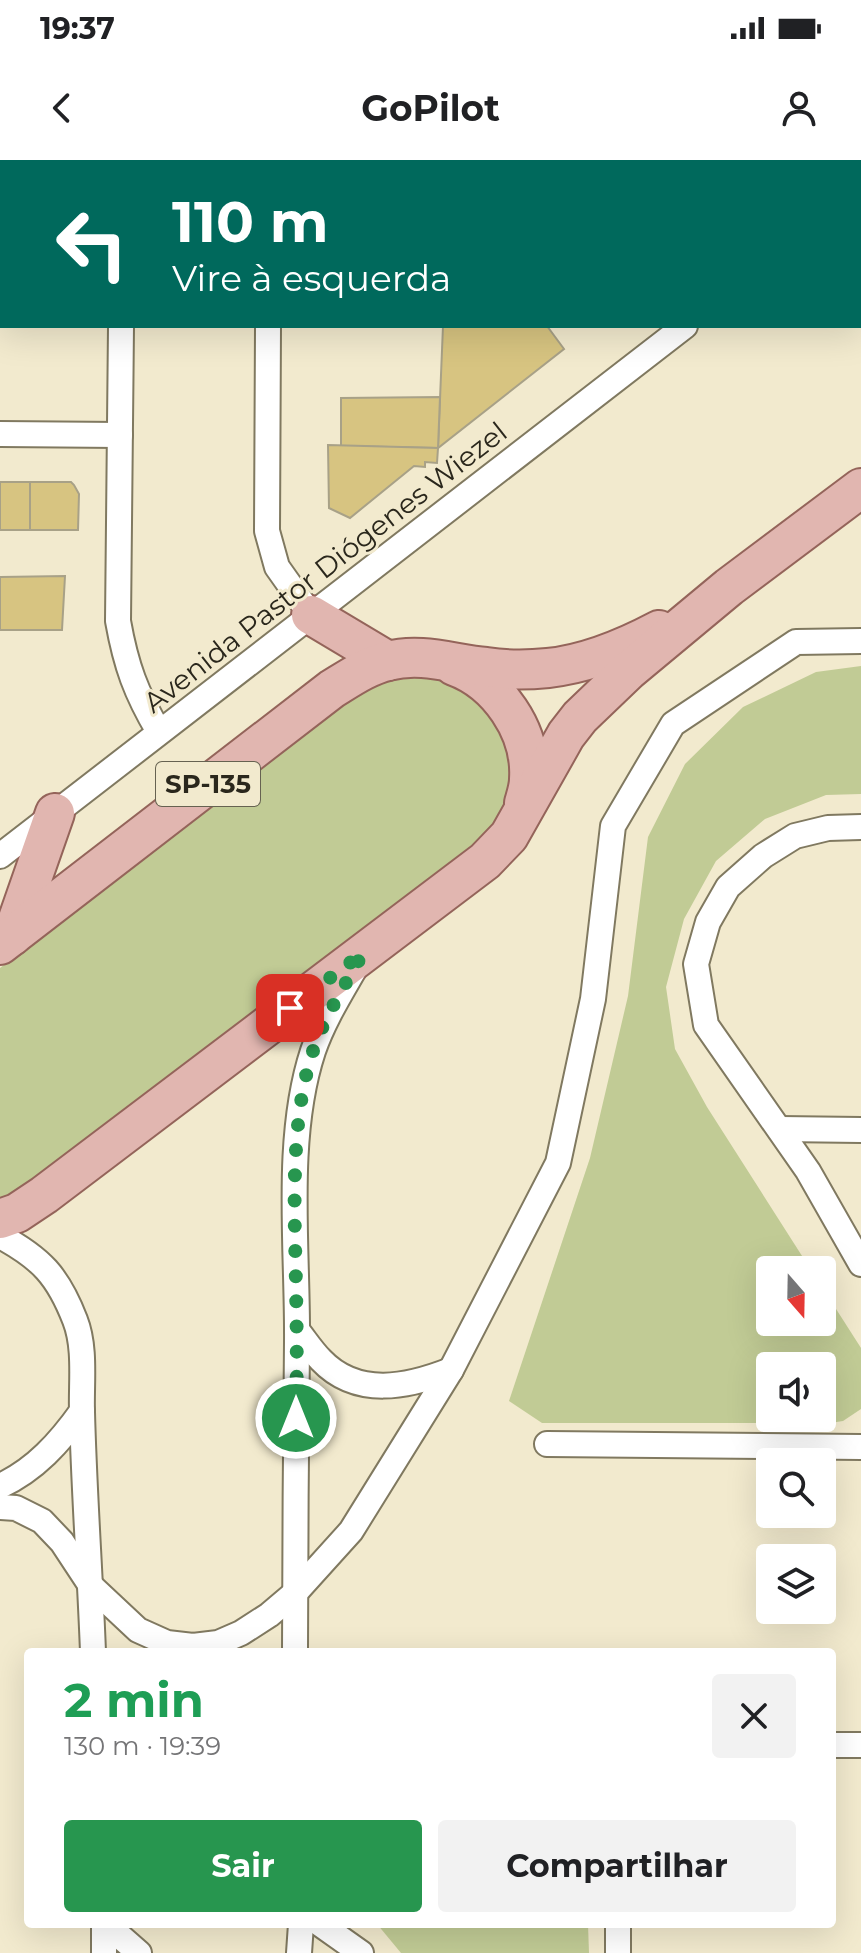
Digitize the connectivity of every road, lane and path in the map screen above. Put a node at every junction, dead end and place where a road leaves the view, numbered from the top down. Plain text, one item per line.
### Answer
1 (121, 328) edge
2 (268, 328) edge
3 (682, 328) edge
4 (0, 434) edge
5 (120, 435) junction
6 (861, 488) edge
7 (729, 587) junction
8 (311, 615) junction
9 (861, 641) edge
10 (432, 658) junction
11 (388, 661) junction
12 (159, 732) junction
13 (55, 813) junction
14 (521, 814) junction
15 (861, 827) edge
16 (0, 856) edge
17 (6, 941) edge
18 (363, 953) junction
19 (780, 1129) junction
20 (861, 1130) edge
21 (0, 1219) edge
22 (0, 1236) edge
23 (861, 1264) edge
24 (297, 1330) junction
25 (451, 1370) junction
26 (82, 1411) junction
27 (547, 1444) dead end
28 (861, 1447) edge
29 (0, 1486) edge
30 (0, 1507) edge
31 (91, 1586) junction
32 (295, 1593) junction
33 (93, 1648) edge
34 (295, 1648) edge
35 (836, 1745) edge
36 (861, 1745) edge
37 (105, 1928) edge
38 (110, 1928) edge
39 (301, 1928) edge
40 (326, 1928) edge
41 (618, 1928) edge
42 (104, 1953) edge
43 (139, 1953) edge
44 (299, 1953) edge
45 (361, 1953) edge
46 (618, 1953) edge

1 - 5 street
2 - 8 street
3 - 8 street, Avenida Pastor Diógenes Wiezel
4 - 5 street
5 - 12 street
6 - 7 main road, SP-135
7 - 10 main road, SP-135
7 - 14 main road, SP-135
8 - 11 main road
8 - 12 street, Avenida Pastor Diógenes Wiezel
9 - 25 street
10 - 11 main road, SP-135
10 - 14 main road
11 - 17 main road, SP-135
12 - 13 street, Avenida Pastor Diógenes Wiezel
13 - 16 street, Avenida Pastor Diógenes Wiezel
13 - 17 main road
14 - 18 main road, SP-135
15 - 19 street
18 - 21 main road, SP-135
18 - 24 street
19 - 20 street
19 - 23 street
22 - 26 street
24 - 25 street
24 - 32 street
25 - 32 street
26 - 29 street
26 - 31 street
27 - 28 street
30 - 31 street
31 - 32 street
31 - 33 street
32 - 34 street
35 - 36 street
37 - 42 street
38 - 43 street
39 - 44 street
40 - 45 street
41 - 46 street

